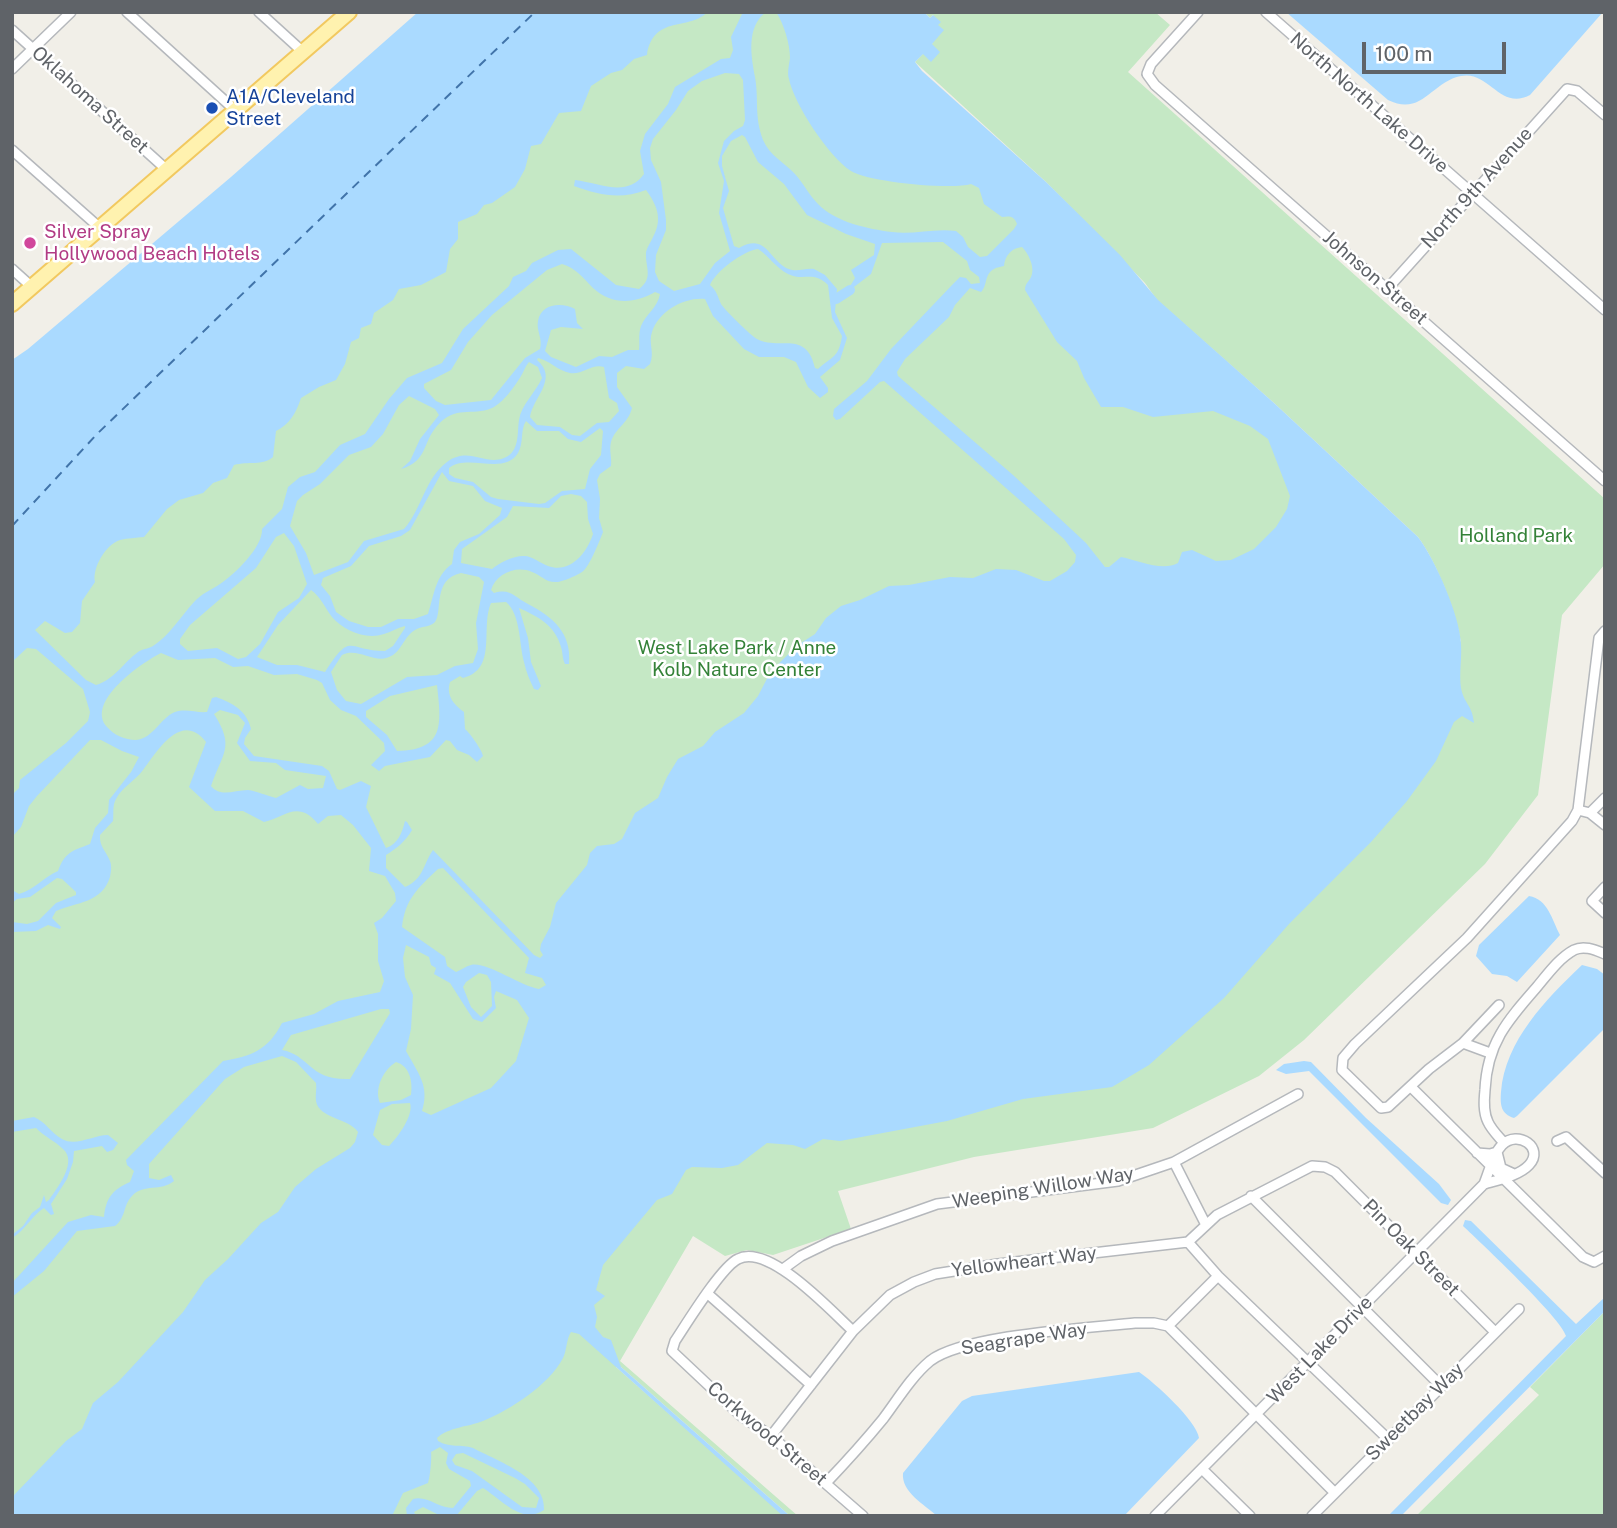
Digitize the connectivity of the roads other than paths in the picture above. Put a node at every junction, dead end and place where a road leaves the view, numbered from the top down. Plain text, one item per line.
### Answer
1 (71, 12) edge
2 (127, 12) edge
3 (259, 12) edge
4 (349, 12) edge
5 (1198, 12) edge
6 (1266, 12) edge
7 (12, 30) edge
8 (34, 49) junction
9 (303, 52) junction
10 (12, 69) edge
11 (236, 111) junction
12 (1605, 115) edge
13 (12, 150) edge
14 (167, 170) junction
15 (1472, 194) junction
16 (100, 228) junction
17 (12, 269) edge
18 (32, 287) junction
19 (1388, 288) junction
20 (12, 304) edge
21 (1605, 310) edge
22 (1605, 481) edge
23 (1605, 631) edge
24 (1594, 678) junction
25 (1605, 678) edge
26 (1605, 798) edge
27 (1578, 810) junction
28 (1590, 813) junction
29 (1605, 825) edge
30 (1605, 887) edge
31 (1605, 913) edge
32 (1605, 954) edge
33 (1499, 1005) dead end
34 (1462, 1043) junction
35 (1490, 1052) junction
36 (1411, 1087) junction
37 (1298, 1094) dead end
38 (1557, 1141) dead end
39 (1504, 1143) junction
40 (1497, 1152) junction
41 (1475, 1153) junction
42 (1174, 1161) junction
43 (1490, 1168) junction
44 (1518, 1172) junction
45 (1605, 1173) edge
46 (1501, 1179) junction
47 (1484, 1184) junction
48 (1251, 1196) junction
49 (1519, 1196) junction
50 (1206, 1224) junction
51 (1188, 1242) junction
52 (1417, 1252) junction
53 (1605, 1256) edge
54 (783, 1269) junction
55 (1218, 1276) junction
56 (708, 1294) junction
57 (1362, 1307) junction
58 (1519, 1308) dead end
59 (1168, 1326) junction
60 (853, 1331) junction
61 (1495, 1332) junction
62 (1308, 1362) junction
63 (811, 1385) junction
64 (1441, 1386) junction
65 (1256, 1415) junction
66 (771, 1436) junction
67 (1388, 1439) junction
68 (1202, 1469) junction
69 (826, 1483) junction
70 (1335, 1493) junction
71 (863, 1516) edge
72 (1155, 1516) edge
73 (1250, 1516) edge
74 (1312, 1516) edge

1 - 8 street
2 - 11 street
3 - 9 street
4 - 9 main road
5 - 19 street, Johnson Street
6 - 15 street, North North Lake Drive
7 - 8 street, Oklahoma Street
8 - 10 street
8 - 14 street, Oklahoma Street
9 - 11 main road
11 - 14 main road
12 - 15 street, North 9th Avenue
13 - 16 street
14 - 16 main road
15 - 19 street, North 9th Avenue
15 - 21 street, North North Lake Drive
16 - 18 main road
17 - 18 street
18 - 20 main road
19 - 22 street, Johnson Street
23 - 24 street
24 - 25 street
24 - 27 street
26 - 28 street
27 - 28 street
27 - 36 street
28 - 29 street
30 - 31 street
32 - 35 street
33 - 34 street
34 - 35 street
34 - 36 street
35 - 39 street
36 - 41 street
37 - 42 street, Weeping Willow Way
38 - 45 street
39 - 40 street, West Lake Drive
39 - 44 street
40 - 41 street
40 - 43 street, West Lake Drive
40 - 44 street
41 - 43 street
42 - 50 street
42 - 54 street, Weeping Willow Way
43 - 46 street
43 - 47 street, West Lake Drive
44 - 46 street, West Lake Drive
44 - 49 street
46 - 47 street, West Lake Drive
46 - 49 street
47 - 52 street, West Lake Drive
48 - 50 street
48 - 52 street, Pin Oak Street
48 - 57 street
49 - 53 street
50 - 51 street
51 - 55 street
51 - 60 street, Yellowheart Way
52 - 57 street, West Lake Drive
52 - 61 street, Pin Oak Street
54 - 56 street
54 - 60 street
55 - 59 street
55 - 62 street
56 - 63 street
56 - 66 street, Corkwood Street
57 - 62 street, West Lake Drive
57 - 64 street
58 - 61 street, Sweetbay Way
59 - 65 street
59 - 69 street, Seagrape Way
60 - 63 street, Yellowheart Way
61 - 64 street, Sweetbay Way
62 - 65 street, West Lake Drive
62 - 67 street
63 - 66 street, Yellowheart Way
64 - 67 street, Sweetbay Way
65 - 68 street, West Lake Drive
65 - 70 street
66 - 69 street, Corkwood Street
67 - 70 street, Sweetbay Way
68 - 72 street, West Lake Drive
68 - 73 street
69 - 71 street, Corkwood Street
70 - 74 street, Sweetbay Way

